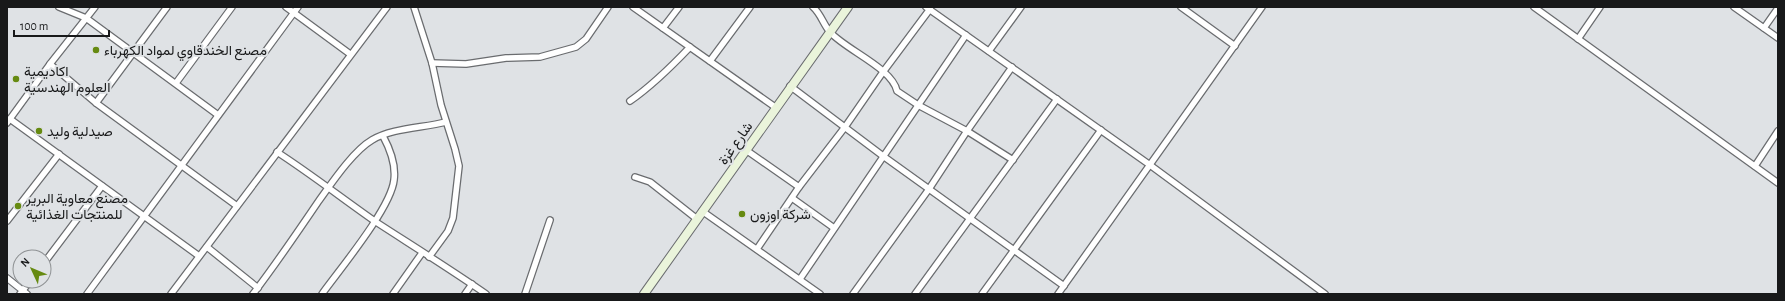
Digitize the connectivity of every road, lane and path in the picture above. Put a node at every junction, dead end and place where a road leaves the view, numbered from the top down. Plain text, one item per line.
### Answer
1 (59, 7) edge
2 (95, 7) edge
3 (167, 7) edge
4 (232, 7) edge
5 (286, 7) edge
6 (298, 7) edge
7 (387, 7) edge
8 (414, 7) edge
9 (608, 7) edge
10 (633, 7) edge
11 (679, 7) edge
12 (750, 7) edge
13 (813, 7) edge
14 (848, 7) edge
15 (1020, 7) edge
16 (1181, 7) edge
17 (1262, 7) edge
18 (1534, 7) edge
19 (1600, 7) edge
20 (1734, 7) edge
21 (928, 8) edge
22 (1778, 8) edge
23 (294, 13) junction
24 (86, 18) junction
25 (664, 28) junction
26 (1764, 28) junction
27 (830, 32) junction
28 (966, 35) junction
29 (1778, 38) edge
30 (1578, 39) junction
31 (1235, 46) junction
32 (690, 47) junction
33 (989, 51) junction
34 (133, 52) junction
35 (350, 54) junction
36 (710, 61) junction
37 (432, 63) junction
38 (50, 64) junction
39 (1012, 67) junction
40 (883, 72) junction
41 (176, 83) junction
42 (790, 86) junction
43 (1057, 99) junction
44 (630, 101) dead end
45 (96, 103) junction
46 (918, 105) junction
47 (775, 107) junction
48 (218, 115) junction
49 (9, 121) edge
50 (446, 122) junction
51 (845, 128) junction
52 (1101, 130) junction
53 (967, 131) junction
54 (1778, 131) edge
55 (383, 136) junction
56 (746, 150) junction
57 (277, 152) junction
58 (59, 154) junction
59 (883, 156) junction
60 (1013, 160) junction
61 (1150, 164) junction
62 (181, 166) junction
63 (1755, 166) junction
64 (635, 177) dead end
65 (1778, 183) edge
66 (102, 186) junction
67 (799, 187) junction
68 (328, 188) junction
69 (929, 189) junction
70 (792, 198) junction
71 (237, 206) junction
72 (702, 211) junction
73 (144, 216) junction
74 (970, 218) junction
75 (697, 219) junction
76 (550, 220) dead end
77 (7, 221) edge
78 (375, 221) junction
79 (834, 228) junction
80 (207, 247) junction
81 (757, 249) junction
82 (1015, 250) junction
83 (52, 252) edge
84 (422, 253) junction
85 (199, 256) junction
86 (429, 257) junction
87 (7, 278) edge
88 (800, 279) junction
89 (472, 284) junction
90 (1064, 286) junction
91 (258, 288) junction
92 (23, 293) edge
93 (87, 294) edge
94 (171, 294) edge
95 (253, 294) edge
96 (322, 294) edge
97 (393, 294) edge
98 (465, 294) edge
99 (486, 294) edge
100 (525, 294) edge
101 (644, 294) edge
102 (820, 294) edge
103 (853, 294) edge
104 (915, 294) edge
105 (982, 294) edge
106 (1058, 294) edge
107 (1325, 294) edge

1 - 24 street
2 - 24 street
3 - 34 street
4 - 41 street
5 - 23 street
6 - 23 street
7 - 35 street
8 - 37 street
9 - 37 street
10 - 25 street
11 - 25 street
12 - 36 street
13 - 27 street
14 - 27 main road, شارع غزة
15 - 33 street
16 - 31 street
17 - 31 street
18 - 30 street
19 - 30 street
20 - 26 street
21 - 28 street
21 - 40 street
22 - 26 street
23 - 35 street
23 - 48 street
24 - 34 street
24 - 38 street
25 - 32 street
26 - 29 street
27 - 40 street
27 - 42 main road, شارع غزة
28 - 33 street
28 - 46 street
30 - 63 street
31 - 61 street
32 - 36 street
32 - 44 street
33 - 39 street
34 - 41 street
34 - 45 street
35 - 57 street
36 - 47 street
37 - 50 street
38 - 45 street
38 - 49 street
39 - 43 street
39 - 53 street
40 - 46 street
40 - 51 street
41 - 48 street
42 - 47 main road, شارع غزة
42 - 51 street
43 - 52 street
43 - 60 street
45 - 62 street
46 - 53 street
46 - 59 street
47 - 56 main road, شارع غزة
48 - 62 street
49 - 58 street
50 - 55 street
50 - 86 street
51 - 59 street
51 - 67 street
52 - 61 street
52 - 82 street
53 - 60 street
53 - 69 street
54 - 63 street
55 - 68 street
55 - 78 street
56 - 67 street
56 - 72 main road, شارع غزة
57 - 68 street
57 - 71 street
58 - 66 street
58 - 77 street
59 - 69 street
59 - 79 street
60 - 74 street
61 - 90 street
61 - 107 street
62 - 71 street
62 - 73 street
63 - 65 street
64 - 75 street
66 - 73 street
66 - 83 street
67 - 70 street
68 - 78 street
68 - 91 street
69 - 74 street
69 - 103 street
70 - 79 street
70 - 81 street
71 - 80 street
72 - 75 main road, شارع غزة
72 - 81 street
73 - 85 street
73 - 93 street
74 - 82 street
74 - 104 street
75 - 101 main road, شارع غزة
76 - 100 street
78 - 84 street
78 - 96 street
79 - 88 street
80 - 85 street
80 - 91 street
81 - 88 street
82 - 90 street
82 - 105 street
84 - 86 street
84 - 97 street
85 - 94 street
86 - 89 street
87 - 92 street
88 - 102 street
89 - 98 street
89 - 99 street
90 - 106 street
91 - 95 street

